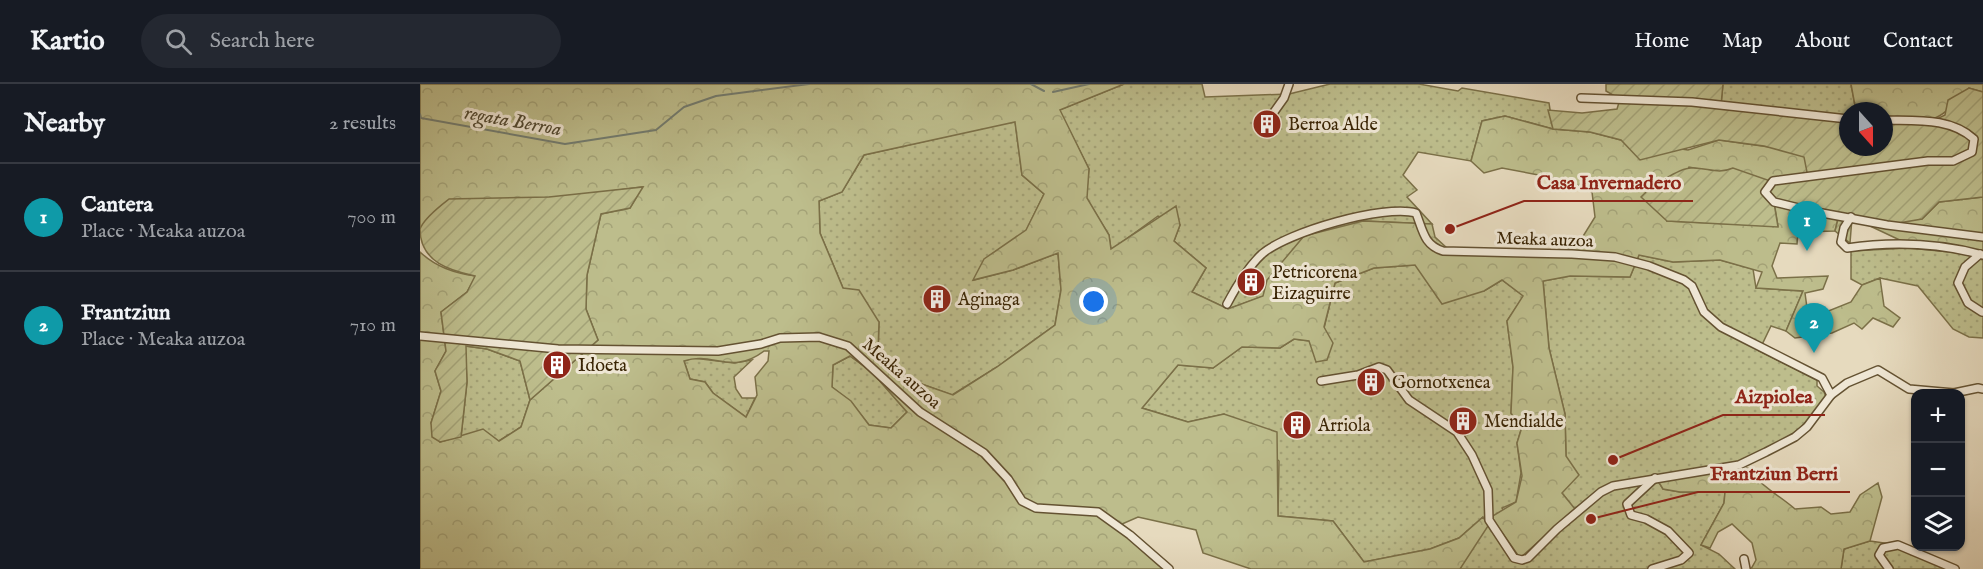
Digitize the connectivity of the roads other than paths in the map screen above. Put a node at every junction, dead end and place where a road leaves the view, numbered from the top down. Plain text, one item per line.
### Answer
1 (1289, 84) edge
2 (1581, 98) dead end
3 (1274, 112) dead end
4 (1839, 118) edge
5 (1893, 120) edge
6 (1851, 218) junction
7 (1983, 237) edge
8 (1981, 255) edge
9 (1227, 304) dead end
10 (1982, 312) edge
11 (420, 336) edge
12 (1321, 381) dead end
13 (1983, 389) edge
14 (1831, 395) junction
15 (1655, 478) junction
16 (1744, 559) dead end
17 (1169, 569) edge
18 (1652, 569) edge
19 (1746, 569) edge
20 (1888, 569) edge
21 (1955, 569) edge

1 - 3 street
2 - 4 street
5 - 6 street
6 - 7 street
6 - 8 street
8 - 10 street
9 - 14 street, Meaka auzoa
11 - 17 street, Meaka auzoa
12 - 15 street
13 - 14 street
14 - 15 street
15 - 18 street
16 - 19 street
20 - 21 street

